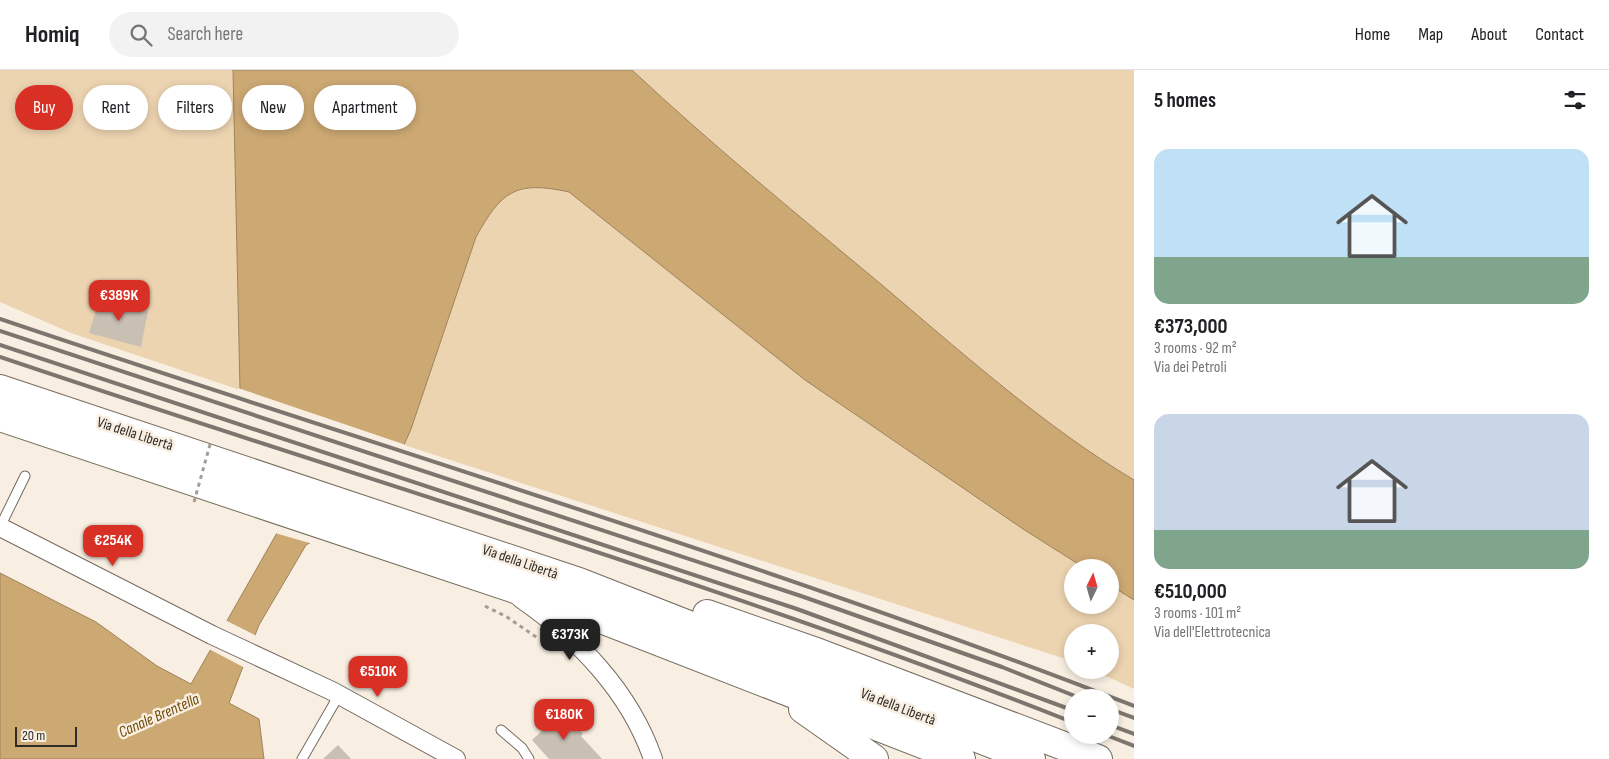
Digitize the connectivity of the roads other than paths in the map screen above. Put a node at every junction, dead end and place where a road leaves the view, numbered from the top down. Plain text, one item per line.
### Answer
1 (0, 390) edge
2 (0, 417) edge
3 (25, 476) dead end
4 (0, 527) edge
5 (437, 534) junction
6 (476, 574) junction
7 (767, 683) junction
8 (339, 695) junction
9 (501, 730) dead end
10 (302, 759) edge
11 (456, 759) edge
12 (529, 759) edge
13 (653, 759) edge
14 (874, 759) edge
15 (961, 759) edge
16 (1031, 759) edge
17 (1098, 759) edge

1 - 5 highway, Via della Libertà
2 - 6 highway, Via della Libertà
3 - 4 lane
4 - 8 street
5 - 16 highway, Via della Libertà
5 - 17 highway
6 - 7 highway, Via della Libertà
6 - 13 street
7 - 14 highway
7 - 15 highway, Via della Libertà
8 - 10 lane
8 - 11 street
9 - 12 lane

